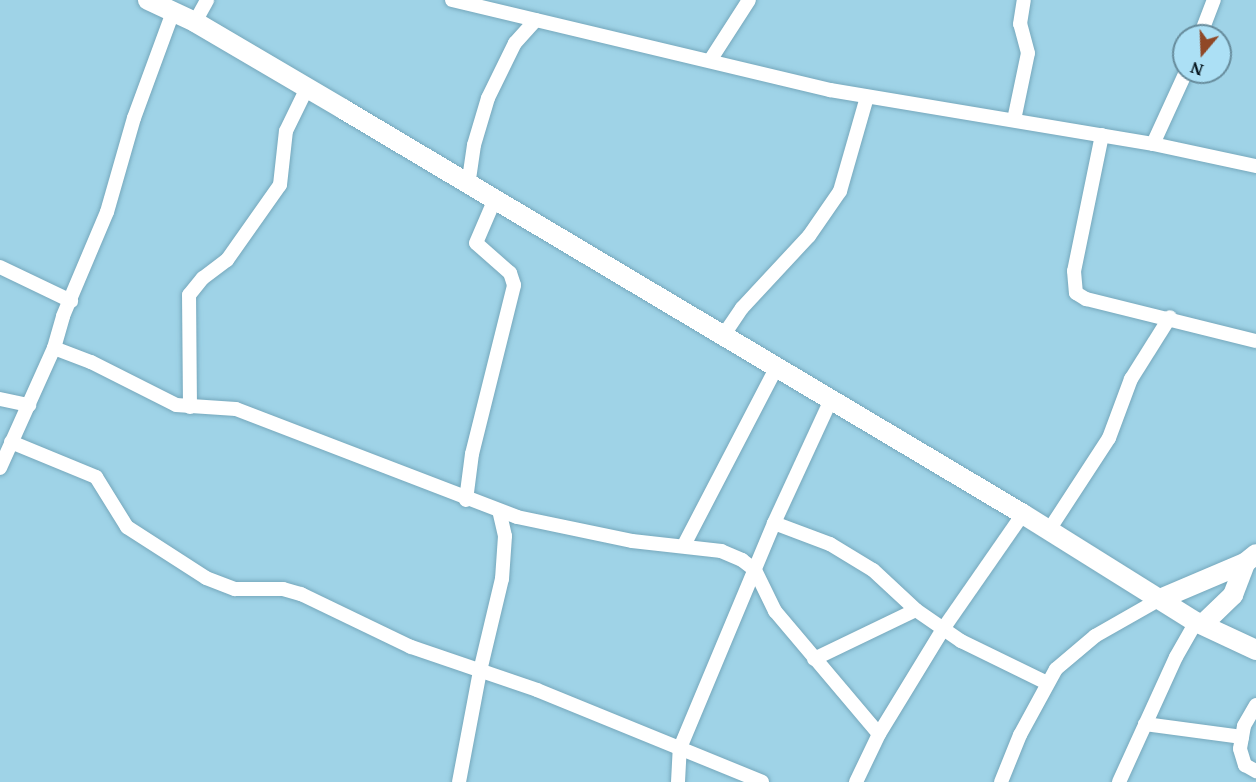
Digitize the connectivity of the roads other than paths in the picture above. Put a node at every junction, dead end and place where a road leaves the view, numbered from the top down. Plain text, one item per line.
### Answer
1 (148, 0) edge
2 (207, 0) edge
3 (452, 0) edge
4 (749, 0) edge
5 (1024, 0) edge
6 (1214, 0) edge
7 (173, 12) junction
8 (536, 20) junction
9 (195, 22) junction
10 (1205, 24) edge
11 (711, 59) junction
12 (1180, 84) edge
13 (307, 88) junction
14 (867, 97) junction
15 (1014, 120) junction
16 (1102, 135) junction
17 (1153, 144) junction
18 (1256, 166) edge
19 (468, 186) junction
20 (494, 201) junction
21 (0, 267) edge
22 (70, 301) junction
23 (1170, 317) junction
24 (723, 336) junction
25 (1256, 341) edge
26 (54, 348) junction
27 (776, 368) junction
28 (0, 399) edge
29 (830, 402) junction
30 (29, 405) junction
31 (190, 407) junction
32 (12, 442) junction
33 (0, 468) edge
34 (466, 500) junction
35 (499, 511) junction
36 (1023, 514) junction
37 (774, 523) junction
38 (1049, 530) junction
39 (684, 545) junction
40 (1251, 558) edge
41 (755, 570) junction
42 (1160, 599) junction
43 (916, 610) junction
44 (1200, 623) junction
45 (943, 628) junction
46 (1256, 650) edge
47 (814, 659) junction
48 (480, 671) junction
49 (1047, 683) junction
50 (1256, 705) edge
51 (1145, 724) junction
52 (879, 734) junction
53 (1242, 737) junction
54 (680, 748) junction
55 (1256, 771) edge
56 (459, 782) edge
57 (678, 782) edge
58 (762, 782) edge
59 (856, 782) edge
60 (1001, 782) edge
61 (1119, 782) edge

1 - 7 main road
2 - 9 street
3 - 8 street
4 - 11 street
5 - 15 street
6 - 10 street
7 - 9 main road
7 - 22 street
8 - 11 street
8 - 19 street
9 - 13 main road
11 - 14 street
12 - 17 street
13 - 19 main road
13 - 31 street
14 - 15 street
14 - 24 street
15 - 16 street
16 - 17 street
16 - 23 street
17 - 18 street
19 - 20 main road
20 - 24 main road
20 - 34 street
21 - 22 street
22 - 26 street
23 - 25 street
23 - 38 street
24 - 27 main road
26 - 30 street
26 - 31 street
27 - 29 main road
27 - 39 street
28 - 30 street
29 - 36 main road
29 - 37 street
30 - 32 street
31 - 34 street
32 - 33 street
32 - 48 street
34 - 35 street
35 - 39 street
35 - 48 street
36 - 38 main road
36 - 45 street
37 - 41 street
37 - 43 street
38 - 42 main road
39 - 41 street
40 - 42 main road
40 - 44 main road
41 - 47 street
41 - 54 street
42 - 44 main road
42 - 49 street
43 - 45 street
43 - 47 street
44 - 46 main road
44 - 51 street
45 - 49 street
45 - 52 street
47 - 52 street
48 - 54 street
48 - 56 street
49 - 60 street
50 - 53 street
51 - 53 street
51 - 61 street
52 - 59 street
53 - 55 street
54 - 57 street
54 - 58 street

